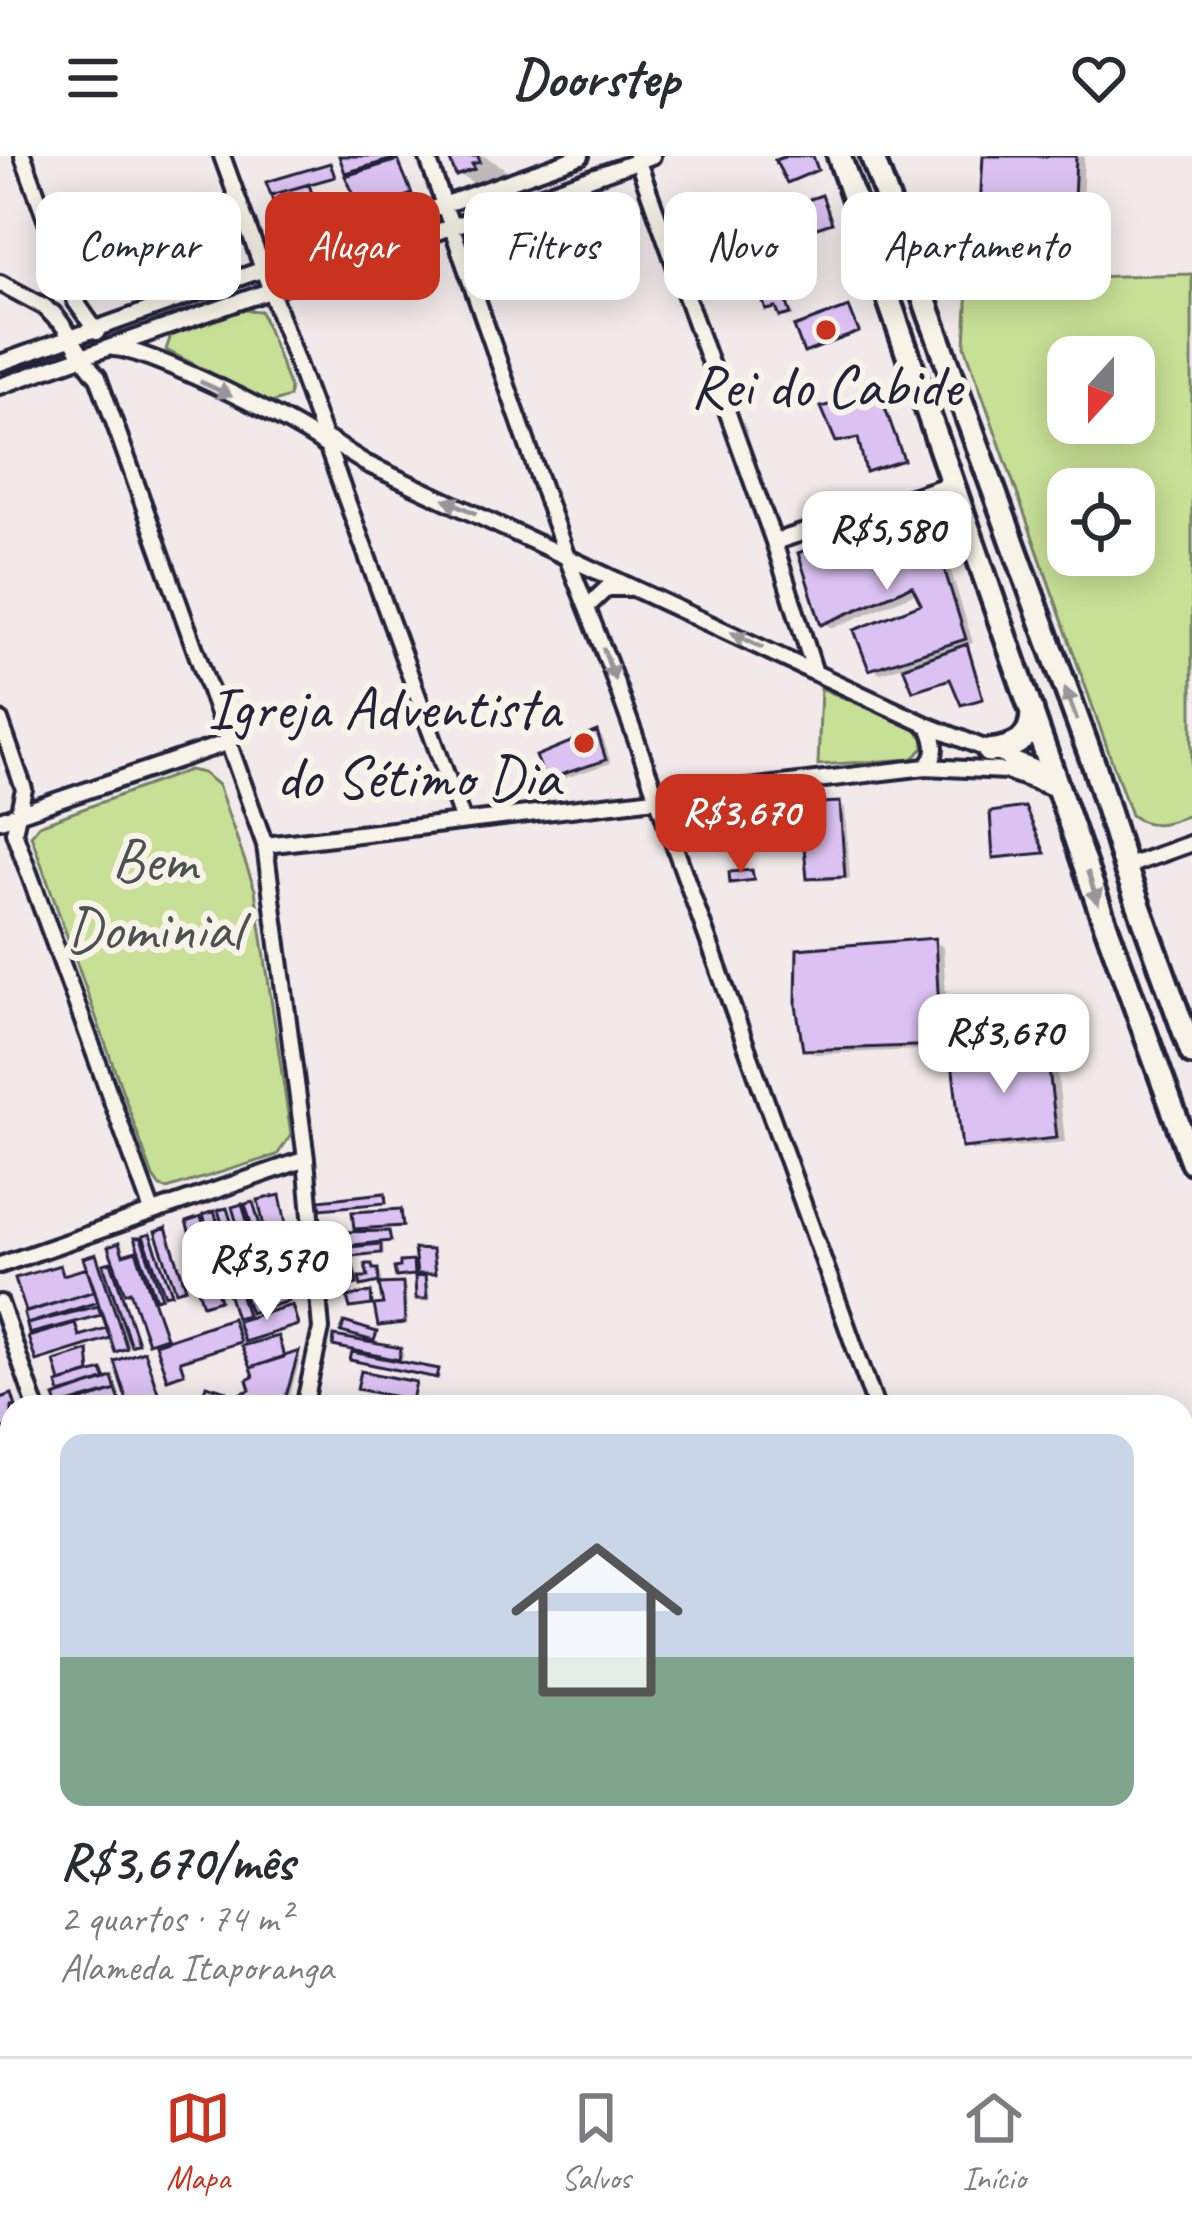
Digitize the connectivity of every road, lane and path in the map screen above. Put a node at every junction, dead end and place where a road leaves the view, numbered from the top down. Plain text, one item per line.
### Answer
1 (22, 156) edge
2 (222, 156) edge
3 (428, 156) edge
4 (581, 156) edge
5 (838, 156) edge
6 (872, 156) edge
7 (642, 158) edge
8 (36, 194) edge
9 (445, 204) junction
10 (453, 227) junction
11 (440, 231) edge
12 (260, 270) junction
13 (265, 282) edge
14 (0, 284) edge
15 (265, 291) edge
16 (32, 299) junction
17 (36, 300) edge
18 (76, 300) edge
19 (272, 300) edge
20 (53, 313) junction
21 (94, 329) junction
22 (71, 339) junction
23 (52, 344) junction
24 (105, 348) junction
25 (80, 358) junction
26 (0, 363) edge
27 (98, 377) junction
28 (0, 386) edge
29 (307, 396) junction
30 (278, 418) junction
31 (327, 444) junction
32 (951, 484) junction
33 (552, 514) junction
34 (526, 536) junction
35 (773, 542) junction
36 (566, 555) junction
37 (645, 591) junction
38 (587, 607) junction
39 (803, 635) junction
40 (782, 657) junction
41 (815, 673) junction
42 (1033, 710) junction
43 (0, 720) edge
44 (929, 726) junction
45 (229, 742) junction
46 (989, 751) junction
47 (926, 767) junction
48 (1059, 784) junction
49 (657, 799) junction
50 (16, 814) junction
51 (1109, 815) junction
52 (0, 820) edge
53 (463, 821) junction
54 (1192, 843) edge
55 (265, 845) junction
56 (1125, 867) junction
57 (1192, 1053) edge
58 (306, 1159) junction
59 (1192, 1162) edge
60 (152, 1211) junction
61 (0, 1265) edge
62 (0, 1303) edge
63 (33, 1395) edge
64 (307, 1395) edge
65 (872, 1395) edge

1 - 8 street
2 - 12 street
3 - 9 street
4 - 9 street
5 - 32 main road
51 -> 6 main road
7 - 10 street
7 - 35 street
9 - 10 street
9 - 12 street
10 - 11 street
10 - 33 street
12 - 13 street
12 - 21 street
14 - 16 street
15 - 24 street
16 - 17 street
16 - 20 street
18 - 21 street
19 - 29 street
20 - 22 street
20 - 23 street
21 - 22 street
21 - 24 street
22 - 23 street
22 - 25 street
23 - 26 street
24 - 25 street
24 - 27 street
24 -> 30 street
25 - 27 street
25 - 28 street
27 - 45 street
29 - 30 street
29 - 31 street
30 - 31 street
34 -> 31 street
31 - 53 street
32 - 35 street
32 - 42 main road
33 - 34 street
33 - 36 street
34 - 36 street
35 - 39 street
36 - 37 street
36 - 38 street
37 - 38 street
40 -> 37 street
38 -> 49 street
39 - 40 street
39 - 41 street
40 - 41 street
41 - 44 street
42 - 46 main road
42 - 48 main road
43 - 50 street
44 - 46 street
44 - 47 street
45 - 50 street
45 - 55 street
46 - 48 street
47 - 48 street
47 - 49 street
48 - 51 main road
48 -> 59 main road
49 - 53 street
49 - 65 street
50 - 52 street
50 - 60 street
51 - 56 main road
53 - 55 street
54 - 56 street
55 - 58 street
56 - 57 main road
58 - 60 street
58 - 64 street
60 - 61 street
62 - 63 street

